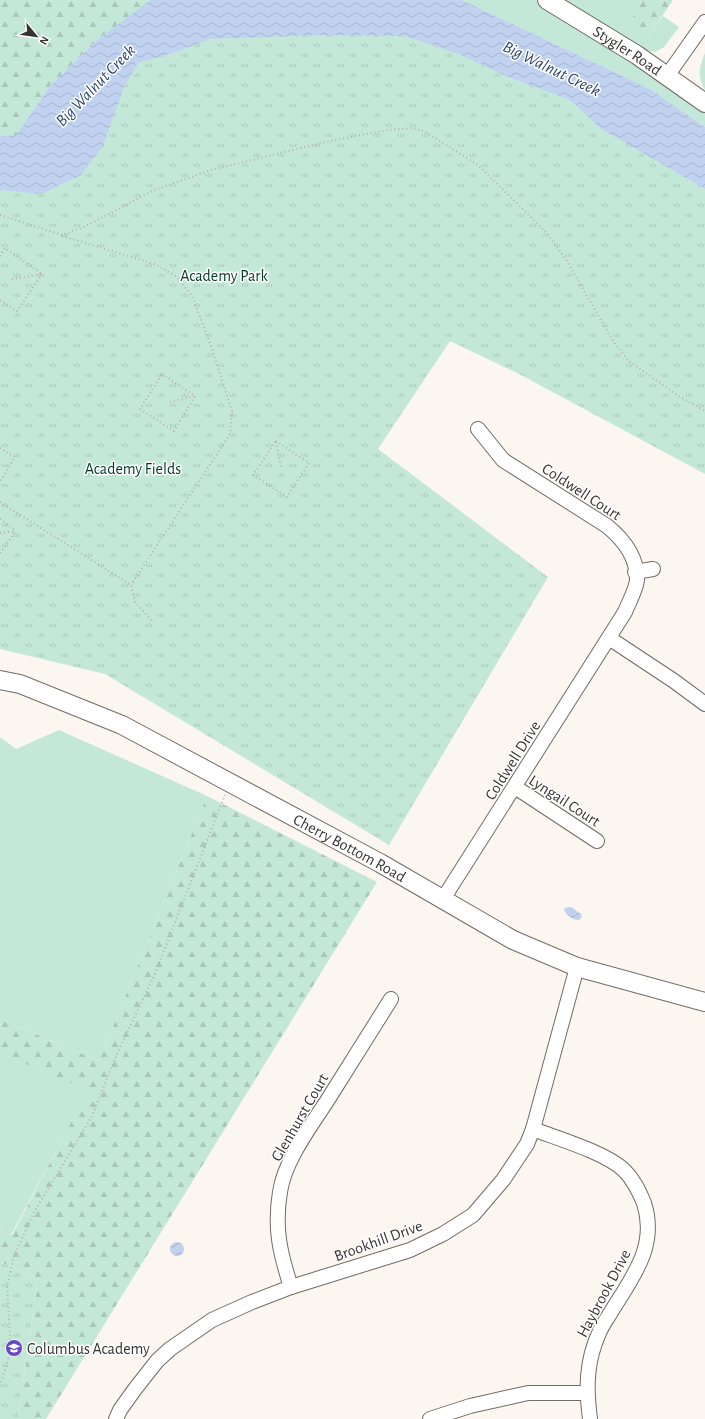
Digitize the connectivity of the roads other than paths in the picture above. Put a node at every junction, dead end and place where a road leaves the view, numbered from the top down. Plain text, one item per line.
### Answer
1 (547, 0) edge
2 (705, 22) edge
3 (667, 76) junction
4 (705, 103) edge
5 (478, 429) dead end
6 (653, 569) dead end
7 (635, 572) junction
8 (609, 638) junction
9 (0, 680) edge
10 (705, 704) edge
11 (515, 787) junction
12 (597, 840) dead end
13 (443, 899) junction
14 (577, 967) junction
15 (391, 999) dead end
16 (704, 999) edge
17 (533, 1129) junction
18 (291, 1287) junction
19 (587, 1392) junction
20 (116, 1419) edge
21 (430, 1419) edge
22 (590, 1419) edge

1 - 3 main road, Stygler Road
2 - 3 street
3 - 4 main road, Stygler Road
5 - 7 street, Coldwell Court
6 - 7 street
7 - 8 street, Coldwell Court
8 - 10 street
8 - 11 street, Coldwell Drive
9 - 13 main road, Cherry Bottom Road
11 - 12 street, Lyngail Court
11 - 13 street, Coldwell Drive
13 - 14 main road, Cherry Bottom Road
14 - 16 main road, Cherry Bottom Road
14 - 17 street, Brookhill Drive
15 - 18 street, Glenhurst Court
17 - 18 street, Brookhill Drive
17 - 19 street, Haybrook Drive
18 - 20 street, Brookhill Drive
19 - 21 street
19 - 22 street, Haybrook Drive

